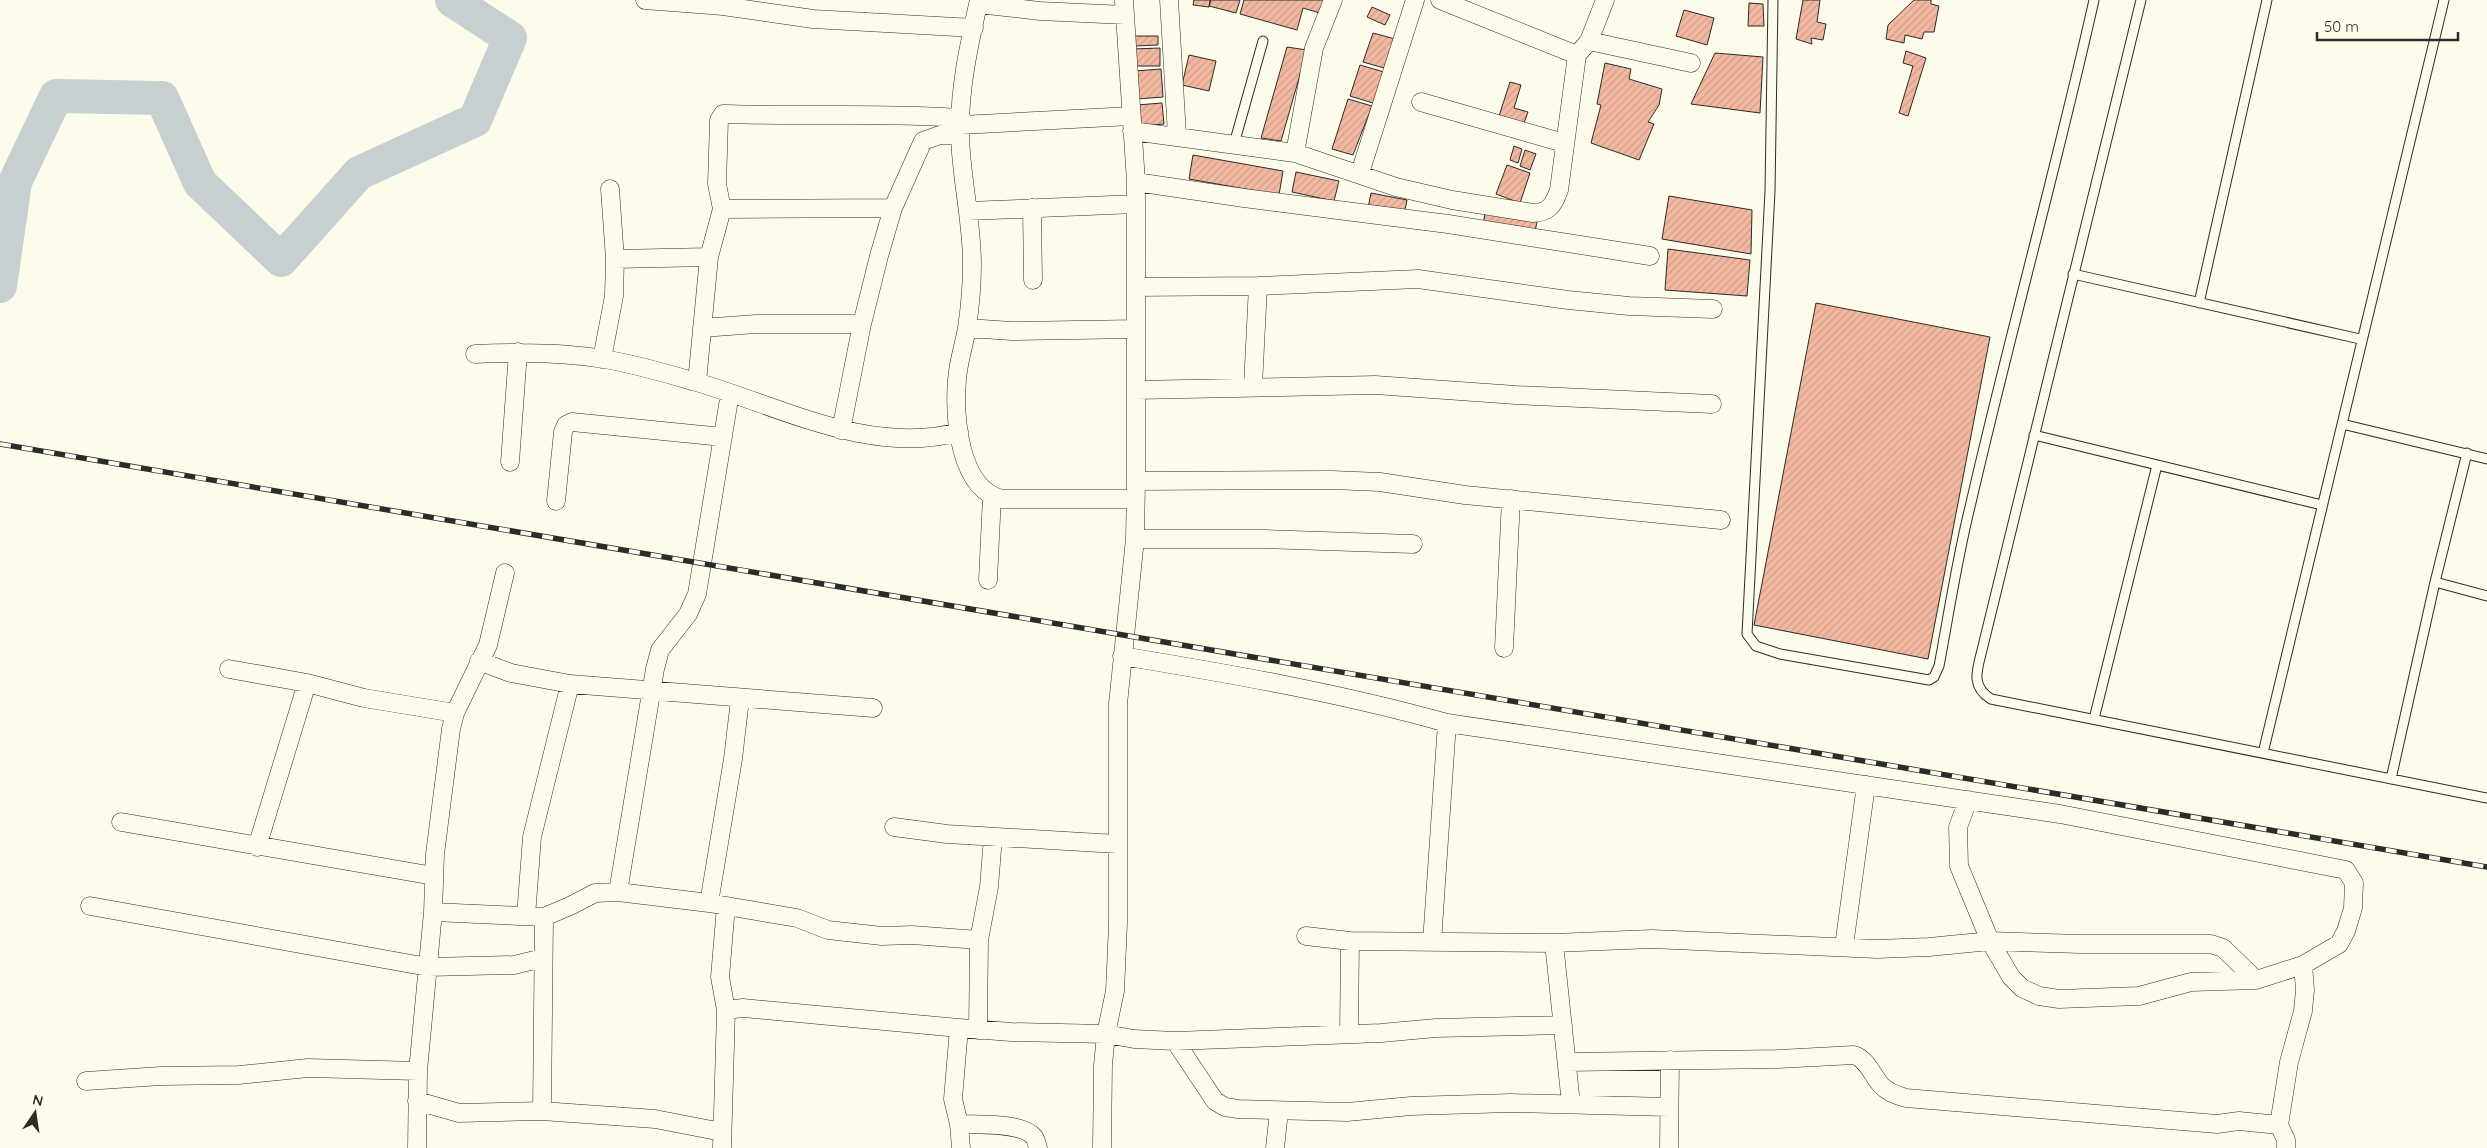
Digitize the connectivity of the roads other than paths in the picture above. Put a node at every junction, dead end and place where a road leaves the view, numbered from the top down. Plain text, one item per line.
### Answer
1 (645, 0) edge
2 (1169, 0) edge
3 (1333, 0) edge
4 (1415, 0) edge
5 (1440, 0) edge
6 (1605, 0) edge
7 (1773, 0) edge
8 (2094, 0) edge
9 (2141, 0) edge
10 (2267, 0) edge
11 (2444, 0) edge
12 (668, 1) edge
13 (979, 2) edge
14 (1459, 3) edge
15 (1125, 8) edge
16 (974, 28) junction
17 (1263, 41) dead end
18 (1589, 41) junction
19 (1578, 55) junction
20 (1691, 63) dead end
21 (1421, 102) dead end
22 (1131, 124) junction
23 (960, 126) junction
24 (1177, 135) junction
25 (1564, 143) junction
26 (1234, 144) junction
27 (1295, 153) junction
28 (1360, 173) junction
29 (1136, 182) junction
30 (610, 189) dead end
31 (1136, 204) junction
32 (893, 208) junction
33 (1032, 208) junction
34 (722, 209) junction
35 (968, 211) junction
36 (1650, 256) dead end
37 (709, 257) junction
38 (615, 259) junction
39 (2073, 274) junction
40 (1033, 280) dead end
41 (1258, 286) junction
42 (1137, 287) junction
43 (2199, 303) junction
44 (1713, 309) dead end
45 (862, 324) junction
46 (702, 328) junction
47 (967, 328) junction
48 (1136, 328) junction
49 (2360, 339) junction
50 (518, 352) junction
51 (475, 354) dead end
52 (602, 359) junction
53 (697, 382) junction
54 (1253, 386) junction
55 (1136, 390) junction
56 (730, 393) junction
57 (1712, 404) dead end
58 (2342, 424) junction
59 (842, 430) junction
60 (959, 432) junction
61 (2034, 435) junction
62 (723, 437) junction
63 (2467, 453) junction
64 (2487, 459) edge
65 (510, 462) dead end
66 (2157, 465) junction
67 (1136, 481) junction
68 (992, 496) junction
69 (1135, 499) junction
70 (1511, 500) junction
71 (556, 501) dead end
72 (2322, 505) junction
73 (1721, 520) dead end
74 (1135, 539) junction
75 (1413, 544) dead end
76 (505, 573) dead end
77 (988, 580) dead end
78 (2435, 582) junction
79 (2487, 596) edge
80 (1504, 648) dead end
81 (1122, 656) junction
82 (478, 661) junction
83 (229, 669) dead end
84 (307, 684) junction
85 (570, 684) junction
86 (651, 692) junction
87 (740, 698) junction
88 (873, 708) dead end
89 (455, 713) junction
90 (2094, 720) junction
91 (1447, 723) junction
92 (2263, 753) junction
93 (2391, 779) junction
94 (1866, 785) junction
95 (2487, 798) edge
96 (1968, 800) junction
97 (121, 822) dead end
98 (894, 827) dead end
99 (993, 836) junction
100 (1117, 844) junction
101 (257, 847) junction
102 (434, 876) junction
103 (618, 892) junction
104 (718, 904) junction
105 (90, 906) dead end
106 (433, 912) junction
107 (526, 916) junction
108 (544, 917) junction
109 (1306, 936) dead end
110 (978, 940) junction
111 (1350, 941) junction
112 (1990, 941) junction
113 (1432, 942) junction
114 (1554, 943) junction
115 (1844, 946) junction
116 (543, 958) junction
117 (2303, 965) junction
118 (428, 967) junction
119 (2256, 980) junction
120 (726, 1010) junction
121 (1563, 1025) junction
122 (959, 1028) junction
123 (978, 1030) junction
124 (1349, 1033) junction
125 (1106, 1034) junction
126 (1175, 1041) junction
127 (1670, 1060) junction
128 (1568, 1062) junction
129 (418, 1071) junction
130 (86, 1081) dead end
131 (417, 1101) junction
132 (1571, 1104) junction
133 (1669, 1107) junction
134 (542, 1111) junction
135 (1279, 1111) junction
136 (959, 1124) junction
137 (2279, 1125) junction
138 (722, 1140) edge
139 (417, 1148) edge
140 (961, 1148) edge
141 (1038, 1148) edge
142 (1102, 1148) edge
143 (1275, 1148) edge
144 (1669, 1148) edge
145 (2286, 1148) edge

1 - 12 street
2 - 24 street
3 - 27 street
4 - 28 street
5 - 14 street
6 - 18 street
7 - 8 lane
9 - 39 lane
10 - 43 lane
11 - 49 lane
12 - 16 street
13 - 15 street
13 - 16 street
14 - 19 street
15 - 22 street
16 - 23 street
17 - 26 lane
18 - 19 street
18 - 20 street
19 - 25 street
21 - 25 street
22 - 23 street
22 - 24 street
22 - 29 street
23 - 32 street
23 - 34 street
23 - 35 street
24 - 26 street
25 - 28 street
26 - 27 street
27 - 28 street
29 - 31 street
29 - 36 street
30 - 38 street
31 - 33 street
31 - 42 street
32 - 34 street
32 - 45 street
33 - 35 street
33 - 40 street
34 - 37 street
35 - 47 street
37 - 38 street
37 - 46 street
38 - 52 street
39 - 43 lane
39 - 61 lane
41 - 42 street
41 - 44 street
41 - 54 street
42 - 48 street
43 - 49 lane
45 - 46 street
45 - 59 street
46 - 53 street
47 - 48 street
47 - 60 street
48 - 55 street
49 - 58 lane
50 - 51 street
50 - 52 street
50 - 65 street
52 - 53 street
53 - 56 street
54 - 55 street
54 - 57 street
55 - 67 street
56 - 59 street
56 - 62 street
58 - 63 lane
58 - 72 lane
59 - 60 street
60 - 68 street
61 - 66 lane
61 - 90 lane
62 - 71 street
62 - 86 street
63 - 64 lane
63 - 78 lane
66 - 72 lane
66 - 90 lane
67 - 69 street
67 - 70 street
68 - 69 street
68 - 77 street
69 - 74 street
70 - 73 street
70 - 80 street
72 - 92 lane
74 - 75 street
74 - 81 street
76 - 82 street
78 - 79 lane
78 - 93 lane
81 - 91 street
81 - 100 street
82 - 85 street
82 - 89 street
83 - 84 street
84 - 89 street
84 - 101 street
85 - 86 street
85 - 107 street
86 - 87 street
86 - 103 street
87 - 88 street
87 - 104 street
89 - 102 street
90 - 92 lane
91 - 94 street
91 - 113 street
92 - 93 lane
93 - 95 lane
94 - 96 street
94 - 115 street
96 - 112 street
96 - 117 street
97 - 101 street
98 - 99 street
99 - 100 street
99 - 110 street
100 - 125 street
101 - 102 street
102 - 106 street
103 - 104 street
103 - 108 street
104 - 110 street
104 - 120 street
105 - 118 street
106 - 107 street
106 - 118 street
107 - 108 street
108 - 116 street
109 - 111 street
110 - 123 street
111 - 113 street
111 - 124 street
112 - 115 street
112 - 119 street
112 - 119 street
113 - 114 street
114 - 115 street
114 - 121 street
116 - 118 street
116 - 134 street
117 - 119 street
117 - 137 street
118 - 129 street
120 - 122 street
120 - 138 street
121 - 124 street
121 - 128 street
122 - 123 street
122 - 136 street
123 - 125 street
124 - 126 street
125 - 126 street
125 - 142 street
126 - 135 street
127 - 128 street
127 - 133 street
127 - 137 street
128 - 132 street
129 - 130 street
129 - 131 street
131 - 134 street
131 - 139 street
132 - 133 street
132 - 135 street
133 - 144 street
134 - 138 street
135 - 143 street
136 - 140 street
136 - 141 street
137 - 145 street

